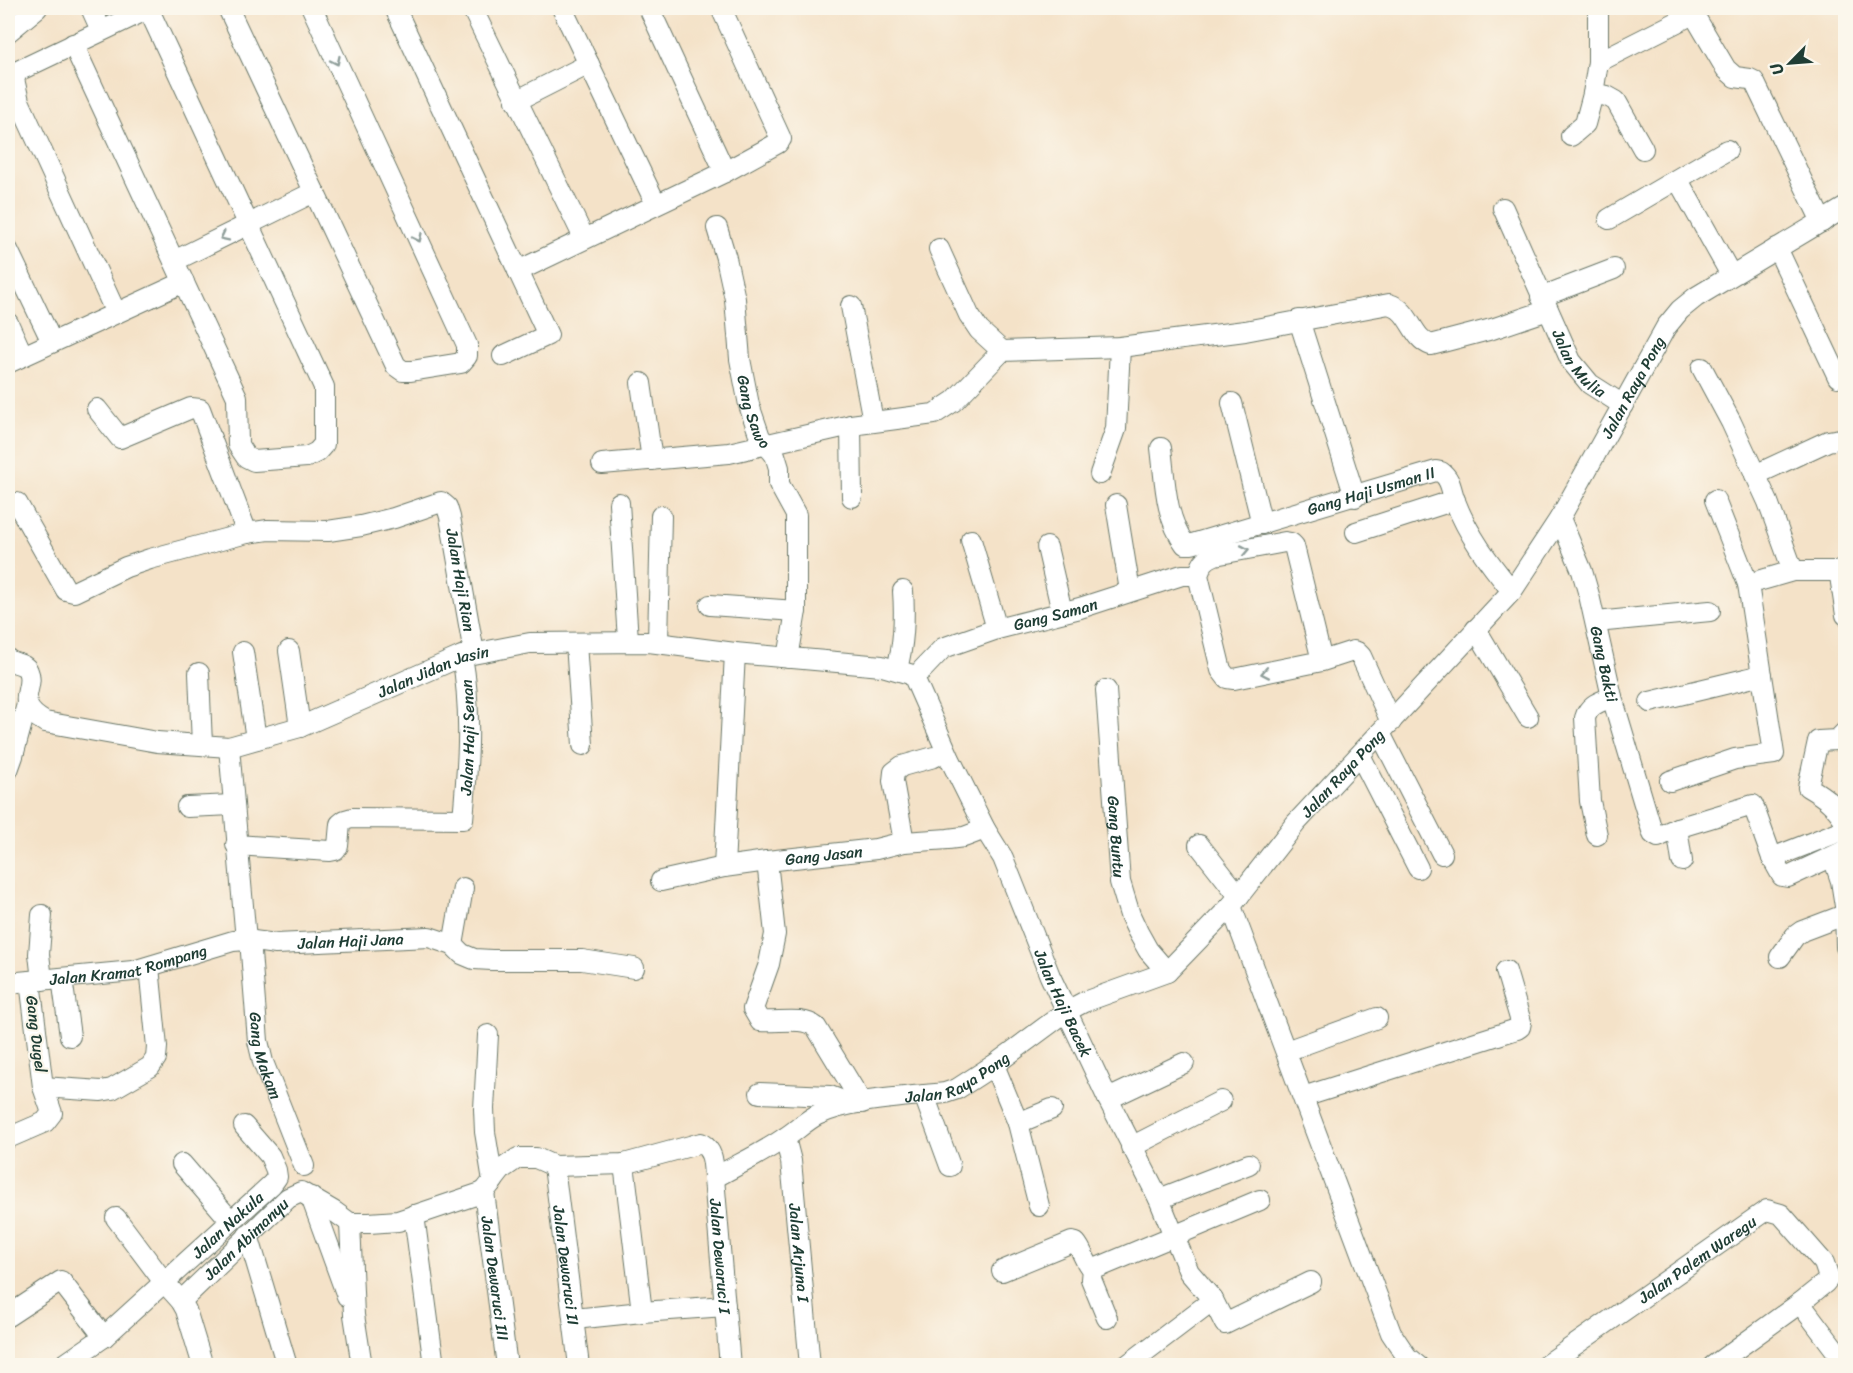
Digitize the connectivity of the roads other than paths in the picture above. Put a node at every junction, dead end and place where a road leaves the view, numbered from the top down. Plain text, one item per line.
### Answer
1 (37, 8) edge
2 (91, 8) edge
3 (148, 8) edge
4 (228, 8) edge
5 (312, 8) edge
6 (395, 8) edge
7 (472, 8) edge
8 (562, 8) edge
9 (649, 8) edge
10 (721, 8) edge
11 (1598, 8) edge
12 (1692, 11) edge
13 (107, 21) edge
14 (8, 33) edge
15 (73, 44) junction
16 (1598, 62) junction
17 (589, 64) junction
18 (1593, 94) junction
19 (516, 101) junction
20 (13, 103) edge
21 (1571, 136) dead end
22 (1643, 149) dead end
23 (1727, 150) dead end
24 (725, 172) junction
25 (1678, 180) junction
26 (314, 192) junction
27 (656, 204) junction
28 (1845, 207) edge
29 (1503, 208) dead end
30 (1609, 219) dead end
31 (1822, 222) junction
32 (250, 225) junction
33 (717, 228) dead end
34 (584, 238) junction
35 (1777, 248) junction
36 (939, 249) dead end
37 (8, 250) edge
38 (174, 261) junction
39 (1614, 269) dead end
40 (518, 271) junction
41 (1731, 275) junction
42 (184, 282) junction
43 (1544, 304) junction
44 (851, 306) dead end
45 (116, 313) junction
46 (1299, 320) junction
47 (8, 323) edge
48 (52, 342) junction
49 (1120, 347) junction
50 (1002, 351) junction
51 (503, 356) dead end
52 (15, 359) edge
53 (1702, 368) dead end
54 (1838, 376) dead end
55 (641, 383) dead end
56 (1232, 403) dead end
57 (1623, 405) junction
58 (97, 409) dead end
59 (873, 422) junction
60 (851, 425) junction
61 (1845, 438) edge
62 (768, 445) junction
63 (1161, 448) dead end
64 (652, 460) junction
65 (602, 464) dead end
66 (1100, 474) dead end
67 (1755, 475) junction
68 (1355, 496) junction
69 (852, 497) dead end
70 (1455, 500) junction
71 (1715, 500) dead end
72 (17, 503) dead end
73 (619, 503) dead end
74 (1116, 505) dead end
75 (661, 516) dead end
76 (1560, 518) junction
77 (1262, 524) junction
78 (1356, 532) dead end
79 (247, 533) junction
80 (968, 541) dead end
81 (1047, 547) dead end
82 (1842, 570) edge
83 (1793, 571) junction
84 (1198, 575) junction
85 (1748, 584) junction
86 (903, 591) dead end
87 (1130, 591) junction
88 (1512, 591) junction
89 (710, 605) dead end
90 (796, 611) junction
91 (1710, 611) dead end
92 (1062, 612) junction
93 (1845, 615) edge
94 (1596, 622) junction
95 (997, 629) junction
96 (1476, 629) junction
97 (628, 640) junction
98 (658, 642) junction
99 (576, 643) junction
100 (290, 651) dead end
101 (243, 652) dead end
102 (735, 653) junction
103 (468, 655) junction
104 (788, 658) junction
105 (8, 659) edge
106 (1322, 661) junction
107 (911, 671) junction
108 (199, 673) dead end
109 (1762, 675) junction
110 (1106, 690) dead end
111 (1612, 697) junction
112 (1650, 702) dead end
113 (27, 704) junction
114 (1528, 717) dead end
115 (300, 727) junction
116 (1385, 727) junction
117 (1843, 737) edge
118 (256, 740) junction
119 (202, 745) junction
120 (583, 745) dead end
121 (229, 747) junction
122 (1360, 755) junction
123 (934, 757) dead end
124 (9, 761) edge
125 (1670, 781) dead end
126 (233, 805) junction
127 (188, 807) dead end
128 (1845, 823) edge
129 (1677, 828) junction
130 (1845, 829) edge
131 (985, 830) junction
132 (1597, 835) dead end
133 (904, 842) junction
134 (236, 845) junction
135 (1199, 845) dead end
136 (1839, 853) edge
137 (1442, 854) dead end
138 (1772, 858) junction
139 (766, 861) junction
140 (1682, 861) dead end
141 (724, 867) junction
142 (1419, 868) dead end
143 (662, 881) dead end
144 (463, 888) dead end
145 (1235, 901) junction
146 (1845, 909) edge
147 (42, 915) dead end
148 (248, 940) junction
149 (453, 945) junction
150 (1845, 947) edge
151 (1779, 957) dead end
152 (148, 966) junction
153 (634, 968) dead end
154 (1506, 971) dead end
155 (1167, 972) junction
156 (62, 978) junction
157 (36, 981) junction
158 (8, 983) edge
159 (1067, 1011) junction
160 (1377, 1018) dead end
161 (488, 1035) dead end
162 (70, 1036) dead end
163 (1286, 1051) junction
164 (1184, 1064) dead end
165 (994, 1065) junction
166 (44, 1087) junction
167 (760, 1092) dead end
168 (924, 1095) junction
169 (1304, 1097) junction
170 (1108, 1099) junction
171 (1221, 1101) dead end
172 (856, 1104) junction
173 (1052, 1109) dead end
174 (1018, 1123) junction
175 (244, 1126) dead end
176 (8, 1138) edge
177 (785, 1138) junction
178 (1131, 1146) junction
179 (182, 1164) dead end
180 (624, 1164) junction
181 (1249, 1164) dead end
182 (304, 1166) dead end
183 (555, 1166) junction
184 (950, 1166) dead end
185 (714, 1178) junction
186 (488, 1186) junction
187 (311, 1197) junction
188 (1160, 1198) junction
189 (1260, 1200) dead end
190 (1039, 1206) dead end
191 (414, 1215) junction
192 (116, 1218) dead end
193 (231, 1221) junction
194 (350, 1223) junction
195 (1174, 1234) junction
196 (248, 1235) junction
197 (1092, 1269) junction
198 (1002, 1271) dead end
199 (1311, 1282) dead end
200 (172, 1291) junction
201 (1213, 1300) junction
202 (1800, 1303) junction
203 (725, 1306) junction
204 (642, 1312) junction
205 (354, 1315) junction
206 (8, 1316) edge
207 (1107, 1318) dead end
208 (574, 1319) junction
209 (104, 1336) junction
210 (1720, 1364) edge
211 (1845, 1364) edge
212 (62, 1365) edge
213 (203, 1365) edge
214 (287, 1365) edge
215 (362, 1365) edge
216 (434, 1365) edge
217 (507, 1365) edge
218 (579, 1365) edge
219 (730, 1365) edge
220 (810, 1365) edge
221 (1126, 1365) edge
222 (1418, 1365) edge
223 (1545, 1365) edge

1 - 14 street
2 - 13 street
3 - 13 street
3 - 32 street
4 - 26 street
5 -> 26 street
6 - 40 street
7 - 19 street
8 - 17 street
9 - 24 street
10 - 24 street
11 - 16 street
12 - 16 street
12 - 31 street
13 - 15 street
15 - 20 street
15 - 38 street
16 - 18 street
17 - 19 street
17 - 27 street
18 - 21 street
18 - 22 street
19 - 34 street
20 - 45 street
23 - 25 street
24 - 27 street
25 - 30 street
25 - 41 street
26 - 32 street
27 - 34 street
28 - 31 street, Jalan Raya Pong
29 - 43 street, Jalan Mulia
31 - 35 street, Jalan Raya Pong
32 -> 38 street
32 - 42 street
33 - 62 street, Gang Sawo
34 - 40 street
35 - 41 street, Jalan Raya Pong
35 - 54 street
36 - 50 street
37 - 48 street
38 - 42 street
39 - 43 street
40 - 51 street
41 - 57 street, Jalan Raya Pong
42 - 45 street
43 - 46 street
43 - 57 street, Jalan Mulia
44 - 59 street
45 - 48 street
46 - 49 street
46 - 68 street
47 - 52 street
48 - 52 street
49 - 50 street
49 - 66 street
50 - 59 street
53 - 67 street
55 - 64 street
56 - 77 street
57 - 76 street, Jalan Raya Pong
58 - 79 street
59 - 60 street
60 - 62 street
60 - 69 street
61 - 67 street
62 - 64 street
62 - 90 street, Gang Sawo
63 - 77 street, Gang Haji Usman II
64 - 65 street
67 - 83 street
68 - 70 street, Gang Haji Usman II
68 - 77 street, Gang Haji Usman II
70 - 78 street
70 - 88 street, Gang Haji Usman II
71 - 85 street
72 - 79 street
73 - 97 street
74 - 87 street
75 - 98 street
76 - 88 street, Jalan Raya Pong
76 - 94 street, Gang Bakti
79 - 103 street, Jalan Haji Rian
80 - 95 street
81 - 92 street
82 - 83 street
82 - 93 street
83 - 85 street
84 - 87 street, Gang Saman
106 -> 84 street
84 -> 106 street
85 - 109 street
86 - 107 street
87 - 92 street, Gang Saman
88 - 96 street, Jalan Raya Pong
89 - 90 street
90 - 104 street, Gang Sawo
91 - 94 street
92 - 95 street, Gang Saman
94 - 111 street, Gang Bakti
95 - 107 street, Gang Saman
96 - 114 street
96 - 116 street, Jalan Raya Pong
97 - 98 street, Jalan Jidan Jasin
97 - 99 street, Jalan Jidan Jasin
98 - 102 street, Jalan Jidan Jasin
99 - 103 street, Jalan Jidan Jasin
99 - 120 street
100 - 115 street
101 - 118 street
102 - 104 street, Jalan Jidan Jasin
102 - 141 street
103 - 115 street, Jalan Jidan Jasin
103 - 134 street, Jalan Haji Senan
104 - 107 street, Jalan Jidan Jasin
105 - 113 street
106 - 116 street
107 - 131 street, Jalan Haji Bacek
108 - 119 street
109 - 112 street
109 - 125 street
110 - 155 street, Gang Buntu
111 - 129 street
111 - 132 street, Gang Bakti
113 - 119 street, Jalan Jidan Jasin
113 - 124 street
115 - 118 street, Jalan Jidan Jasin
116 - 122 street, Jalan Raya Pong
116 - 137 street
117 - 128 street
118 - 121 street, Jalan Jidan Jasin
119 - 121 street, Jalan Jidan Jasin
121 - 126 street, Gang Makam
122 - 142 street
122 - 145 street, Jalan Raya Pong
123 - 133 street
126 - 127 street
126 - 134 street, Gang Makam
129 - 138 street
129 - 140 street
130 - 138 street
131 - 133 street, Gang Jasan
131 - 159 street, Jalan Haji Bacek
133 - 139 street, Gang Jasan
134 - 148 street, Gang Makam
135 - 145 street
136 - 138 street
136 - 146 street
139 - 141 street, Gang Jasan
139 - 172 street
141 - 143 street, Gang Jasan
144 - 149 street
145 - 155 street, Jalan Raya Pong
145 - 163 street
146 - 150 street
146 - 151 street
147 - 157 street, Gang Dugel
148 - 149 street, Jalan Haji Jana
148 - 152 street, Jalan Kramat Rompang
148 - 182 street, Gang Makam
149 - 153 street, Jalan Haji Jana
152 - 156 street, Jalan Kramat Rompang
152 - 166 street
154 - 169 street
155 - 159 street, Jalan Raya Pong
156 - 157 street, Jalan Kramat Rompang
156 - 162 street
157 - 158 street, Jalan Kramat Rompang
157 - 166 street, Gang Dugel
159 - 165 street, Jalan Raya Pong
159 - 170 street, Jalan Haji Bacek
160 - 163 street
161 - 186 street, Jalan Dewaruci III
163 - 169 street
164 - 170 street
165 - 168 street, Jalan Raya Pong
165 - 174 street
166 - 176 street, Gang Dugel
167 - 172 street
168 - 172 street, Jalan Raya Pong
168 - 184 street
169 - 222 street
170 - 178 street, Jalan Haji Bacek
171 - 178 street
172 - 177 street, Jalan Raya Pong
173 - 174 street
174 - 190 street
175 - 193 street, Jalan Nakula
177 - 185 street, Jalan Raya Pong
177 - 220 street, Jalan Arjuna I
178 - 188 street, Jalan Haji Bacek
179 - 193 street
180 - 183 street
180 - 185 street, Jalan Dewaruci I
180 - 204 street
181 - 188 street
183 - 186 street
183 - 208 street, Jalan Dewaruci II
185 - 203 street, Jalan Dewaruci I
186 - 191 street
186 - 217 street, Jalan Dewaruci III
187 - 194 street, Jalan Abimanyu
187 - 196 street, Jalan Abimanyu
187 - 205 street
188 - 195 street, Jalan Haji Bacek
189 - 195 street
191 - 194 street
191 - 216 street
192 - 200 street
193 - 200 street, Jalan Nakula
194 - 205 street
195 - 197 street
195 - 201 street, Jalan Haji Bacek
196 - 200 street, Jalan Abimanyu
196 - 214 street
197 - 198 street
197 - 207 street
199 - 201 street, Jalan Haji Bacek
200 - 209 street
200 - 213 street
201 - 221 street
202 - 210 street
202 - 211 street
202 - 223 street, Jalan Palem Waregu
203 - 204 street
203 - 219 street, Jalan Dewaruci I
204 - 208 street
205 - 215 street
206 - 209 street
208 - 218 street, Jalan Dewaruci II
209 - 212 street

